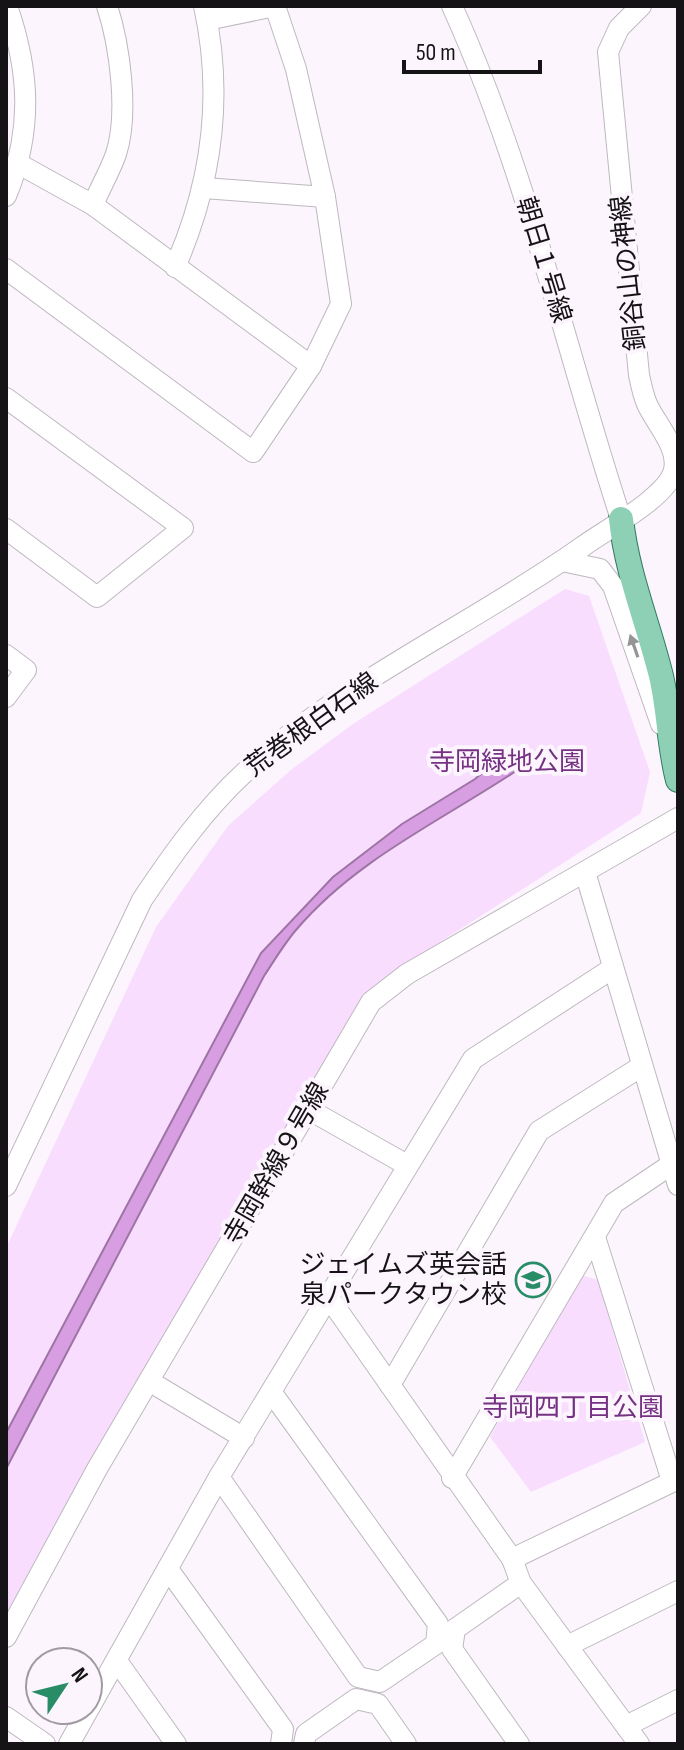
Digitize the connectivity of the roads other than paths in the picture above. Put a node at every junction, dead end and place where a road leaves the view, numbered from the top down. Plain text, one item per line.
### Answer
1 (7, 6) edge
2 (107, 6) edge
3 (452, 6) edge
4 (641, 6) edge
5 (205, 13) edge
6 (19, 164) junction
7 (204, 188) junction
8 (6, 196) edge
9 (325, 197) junction
10 (93, 205) junction
11 (175, 267) junction
12 (6, 269) edge
13 (311, 366) junction
14 (6, 398) edge
15 (621, 519) junction
16 (6, 529) edge
17 (562, 561) junction
18 (6, 655) edge
19 (678, 692) edge
20 (6, 697) edge
21 (669, 746) junction
22 (678, 780) edge
23 (678, 818) edge
24 (585, 872) junction
25 (613, 968) junction
26 (642, 1066) junction
27 (308, 1109) junction
28 (672, 1164) junction
29 (407, 1165) junction
30 (678, 1185) edge
31 (6, 1186) edge
32 (595, 1237) junction
33 (327, 1295) junction
34 (149, 1381) junction
35 (390, 1385) junction
36 (272, 1393) junction
37 (244, 1438) junction
38 (219, 1477) junction
39 (452, 1478) junction
40 (675, 1480) edge
41 (512, 1559) junction
42 (168, 1569) junction
43 (521, 1583) junction
44 (678, 1591) edge
45 (6, 1637) edge
46 (567, 1646) junction
47 (117, 1661) junction
48 (678, 1700) edge
49 (6, 1717) edge
50 (626, 1726) junction
51 (45, 1744) edge
52 (69, 1744) edge
53 (176, 1744) edge
54 (281, 1744) edge
55 (304, 1744) edge
56 (406, 1744) edge
57 (519, 1744) edge
58 (639, 1744) edge

1 - 6 street
2 - 10 street
3 - 15 street, 朝日１号線
4 - 15 street, 銅谷山の神線
5 - 7 street
5 - 9 street
6 - 8 street
6 - 10 street
7 - 9 street
7 - 11 street
9 - 13 street
10 - 11 street
11 - 13 street
12 - 13 street
14 - 16 street
15 - 17 street, 荒巻根白石線
15 - 19 main road
15 - 21 main road
21 -> 17 street
17 - 31 street, 荒巻根白石線
18 - 20 street
21 - 22 main road
23 - 24 street, 寺岡幹線９号線
24 - 25 street
24 - 27 street, 寺岡幹線９号線
25 - 26 street
25 - 29 street
26 - 28 street
26 - 35 street
27 - 29 street
27 - 34 street, 寺岡幹線９号線
28 - 30 street
28 - 32 street
29 - 33 street
32 - 39 street
32 - 40 street
33 - 35 street
33 - 36 street
34 - 37 street
34 - 45 street, 寺岡幹線９号線
35 - 39 street
36 - 37 street
36 - 38 street
37 - 38 street
38 - 42 street
39 - 41 street
40 - 41 street
41 - 43 street
42 - 47 street
42 - 54 street
43 - 46 street
43 - 57 street
44 - 46 street
46 - 50 street
47 - 52 street
47 - 53 street
48 - 50 street
49 - 51 street
50 - 58 street
55 - 56 street

